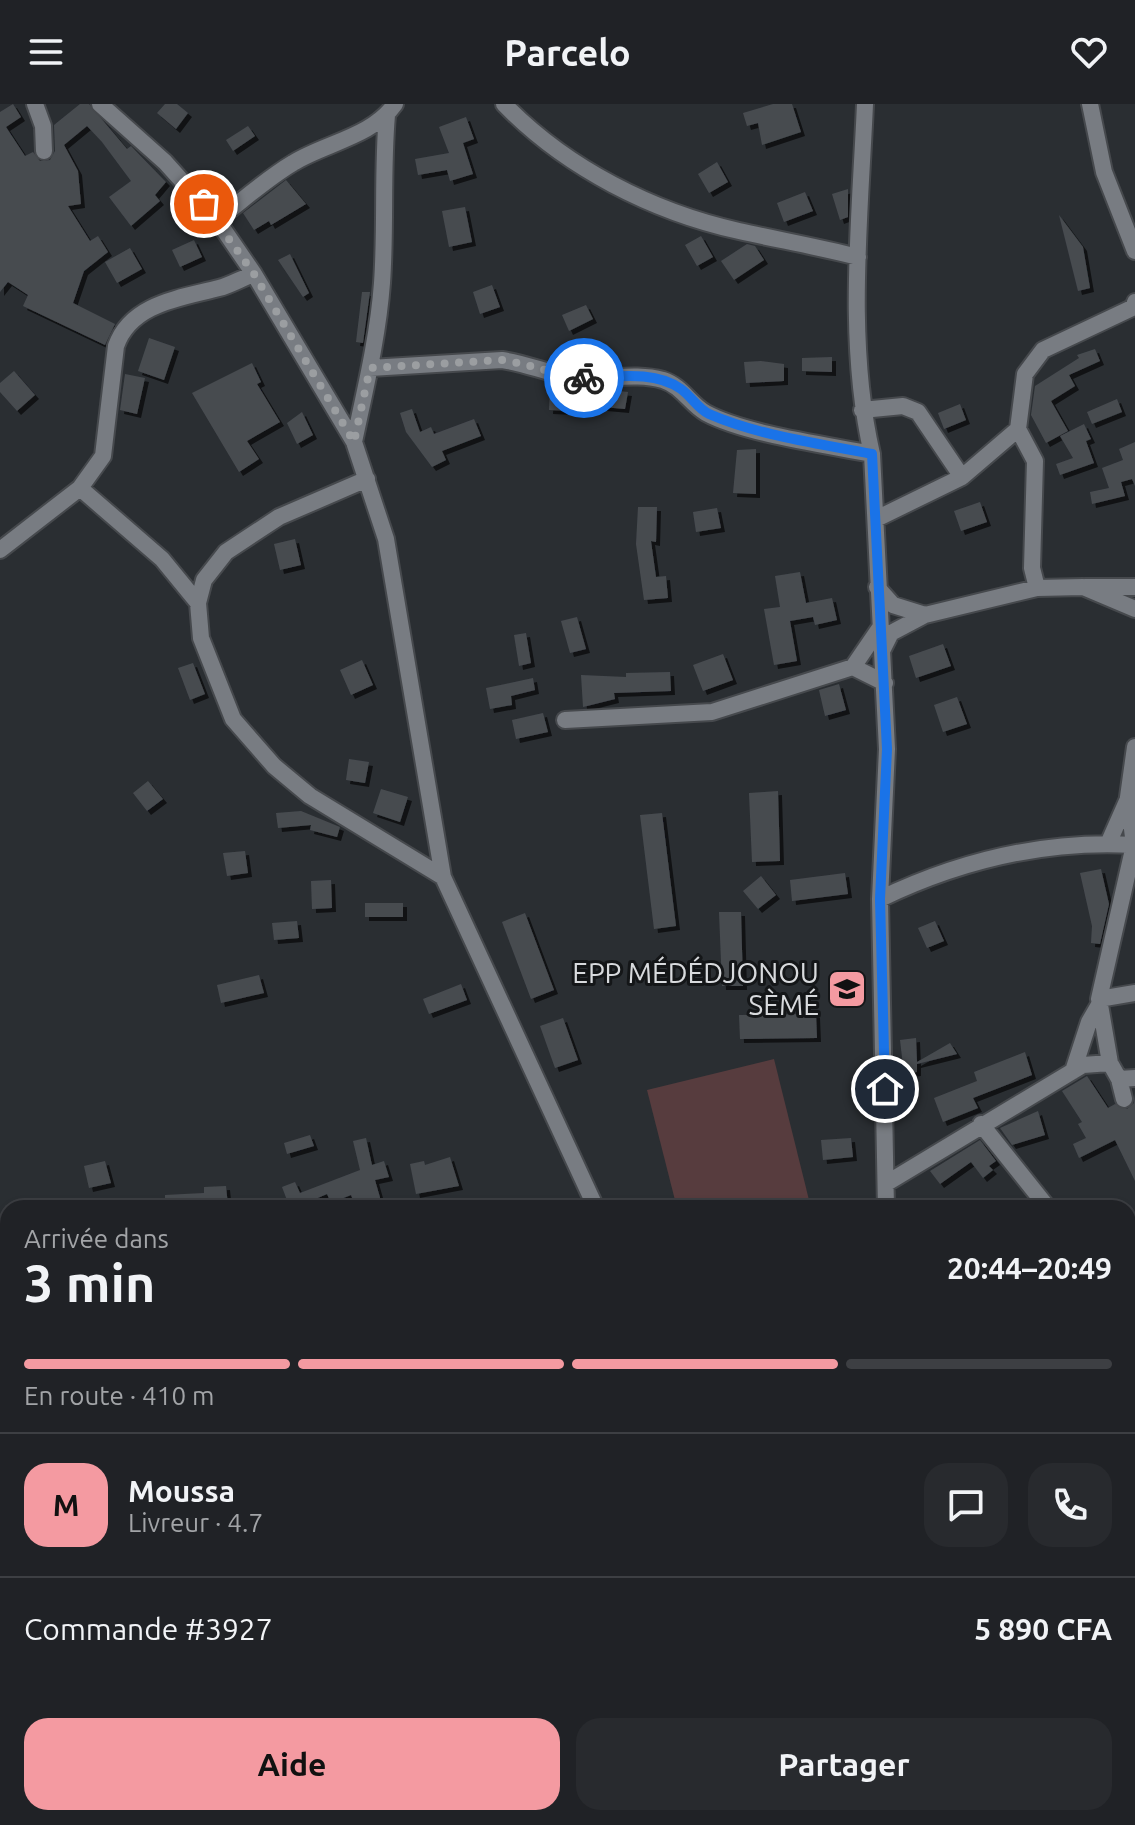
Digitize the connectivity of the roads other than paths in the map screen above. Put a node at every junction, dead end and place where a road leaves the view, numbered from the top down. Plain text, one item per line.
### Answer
1 (35, 104) edge
2 (100, 104) edge
3 (504, 104) edge
4 (865, 104) edge
5 (1090, 104) edge
6 (391, 110) edge
7 (44, 151) dead end
8 (217, 220) junction
9 (1135, 251) edge
10 (858, 257) junction
11 (254, 274) junction
12 (1135, 306) edge
13 (370, 368) junction
14 (862, 410) junction
15 (1018, 429) junction
16 (354, 442) junction
17 (872, 454) junction
18 (962, 477) junction
19 (367, 479) junction
20 (80, 488) junction
21 (876, 519) junction
22 (0, 550) edge
23 (877, 587) junction
24 (1083, 587) junction
25 (1135, 587) edge
26 (1037, 588) junction
27 (198, 603) junction
28 (1135, 609) edge
29 (925, 615) junction
30 (880, 626) junction
31 (882, 649) junction
32 (853, 667) junction
33 (885, 683) junction
34 (565, 720) dead end
35 (1135, 747) edge
36 (1128, 797) junction
37 (1108, 844) junction
38 (1134, 845) edge
39 (443, 877) junction
40 (880, 899) junction
41 (1135, 993) edge
42 (1100, 1001) junction
43 (1110, 1063) junction
44 (1073, 1071) junction
45 (1127, 1078) edge
46 (1124, 1099) dead end
47 (981, 1124) junction
48 (887, 1183) junction
49 (592, 1200) edge
50 (886, 1200) edge
51 (1042, 1200) edge

1 - 7 street
2 - 8 street
3 - 10 street
4 - 10 street
5 - 9 street
6 - 8 street
6 - 13 street
8 - 11 street
10 - 14 street
11 - 16 street
11 - 20 street
12 - 15 street
13 - 16 street
13 - 17 street
14 - 17 street
14 - 18 street
15 - 18 street
15 - 26 street
16 - 19 street
17 - 21 street
18 - 21 street
19 - 27 street
19 - 39 street
20 - 22 street
20 - 27 street
21 - 23 street
23 - 29 street
23 - 30 street
24 - 25 street
24 - 26 street
24 - 28 street
26 - 29 street
27 - 39 street
29 - 31 street
30 - 31 street
30 - 32 street
31 - 33 street
32 - 33 street
32 - 34 street
33 - 40 street
35 - 36 street
36 - 37 street
36 - 38 street
37 - 38 street
37 - 40 street
38 - 42 street
39 - 49 street
40 - 48 street
41 - 42 street
42 - 43 street
42 - 44 street
43 - 44 street
43 - 45 street
44 - 47 street
45 - 46 street
47 - 48 street
47 - 51 street
48 - 50 street

